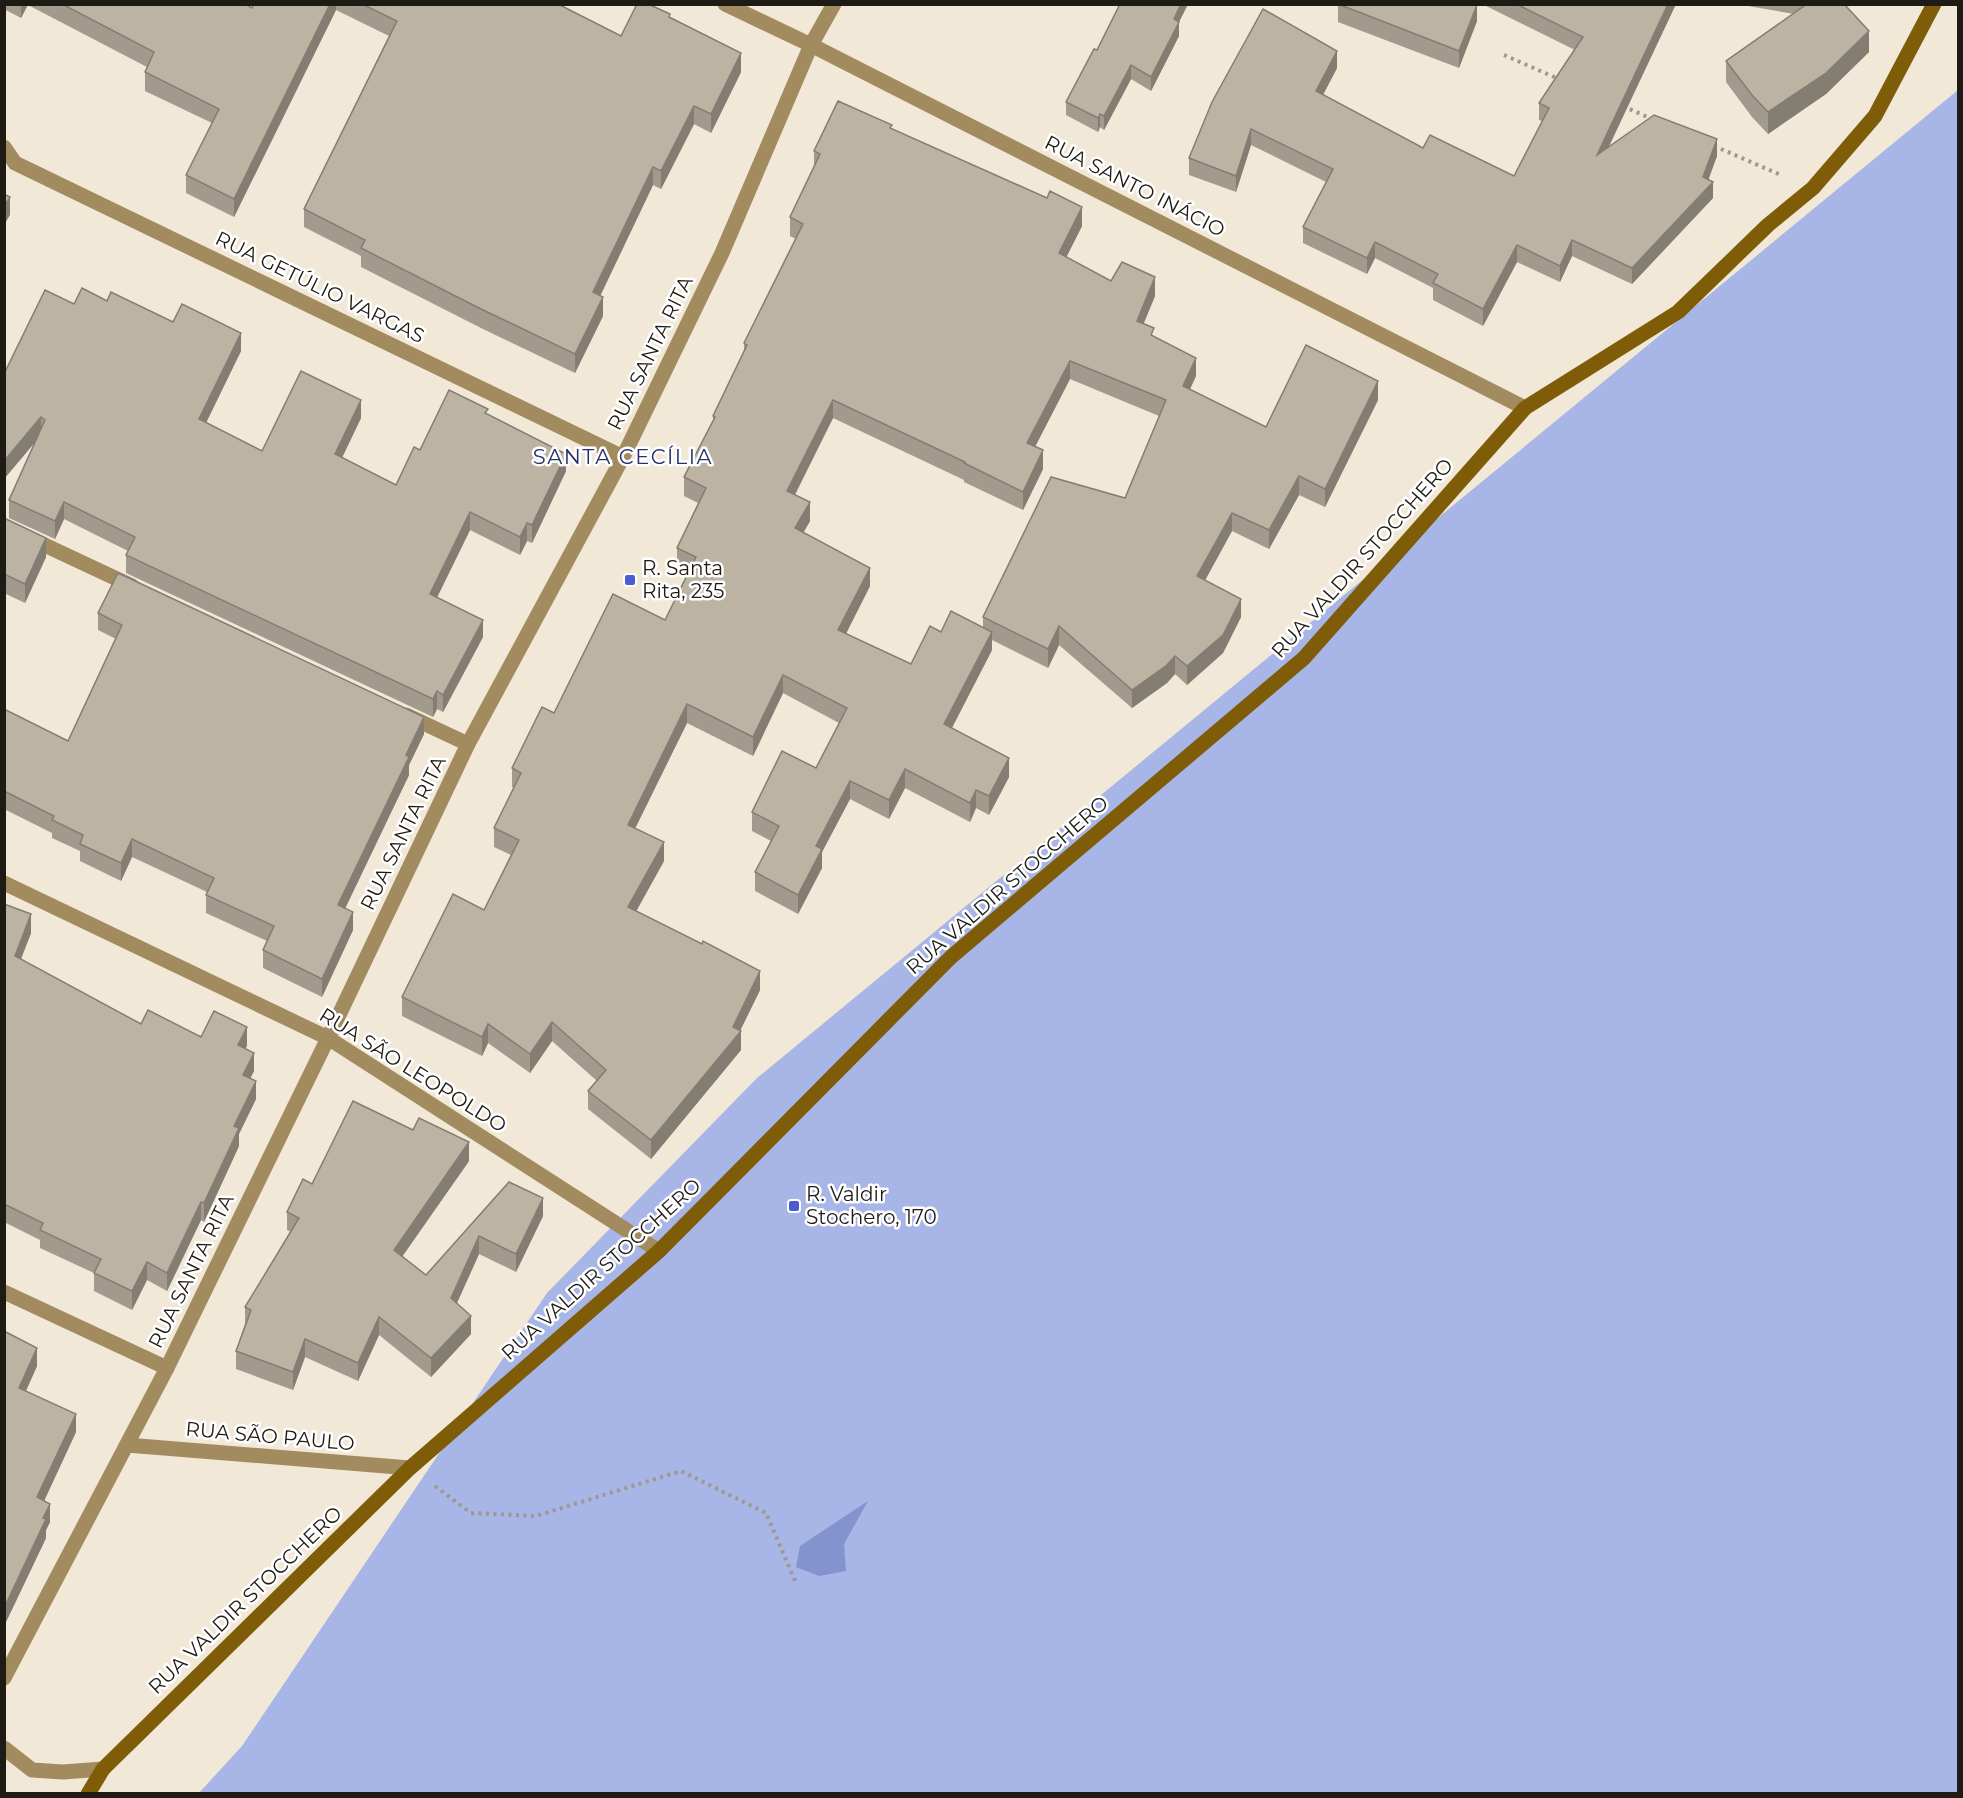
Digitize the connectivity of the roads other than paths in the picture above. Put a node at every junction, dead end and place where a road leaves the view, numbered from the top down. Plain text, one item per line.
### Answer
1 (725, 4) edge
2 (834, 4) edge
3 (1934, 4) edge
4 (812, 45) junction
5 (4, 147) edge
6 (1526, 408) junction
7 (623, 457) junction
8 (4, 526) edge
9 (145, 592) edge
10 (393, 709) edge
11 (468, 744) junction
12 (4, 883) edge
13 (328, 1038) junction
14 (659, 1251) junction
15 (4, 1292) edge
16 (167, 1368) junction
17 (127, 1445) junction
18 (410, 1468) junction
19 (4, 1678) edge
20 (4, 1748) edge
21 (103, 1769) junction
22 (88, 1794) edge

1 - 4 street, RUA SANTO INÁCIO
2 - 4 street, RUA SANTA RITA
3 - 6 main road, RUA VALDIR STOCCHERO
4 - 6 street, RUA SANTO INÁCIO
4 - 7 street, RUA SANTA RITA
5 - 7 street, RUA GETÚLIO VARGAS
6 - 14 main road, RUA VALDIR STOCCHERO
7 - 11 street, RUA SANTA RITA
8 - 9 street
10 - 11 street
11 - 13 street, RUA SANTA RITA
12 - 13 street, RUA SÃO LEOPOLDO
13 - 14 street, RUA SÃO LEOPOLDO
13 - 16 street, RUA SANTA RITA
14 - 18 main road, RUA VALDIR STOCCHERO
15 - 16 street
16 - 17 street, RUA SANTA RITA
17 - 18 street, RUA SÃO PAULO
17 - 19 street, RUA SANTA RITA
18 - 21 main road, RUA VALDIR STOCCHERO
20 - 21 street
21 - 22 main road, RUA VALDIR STOCCHERO

